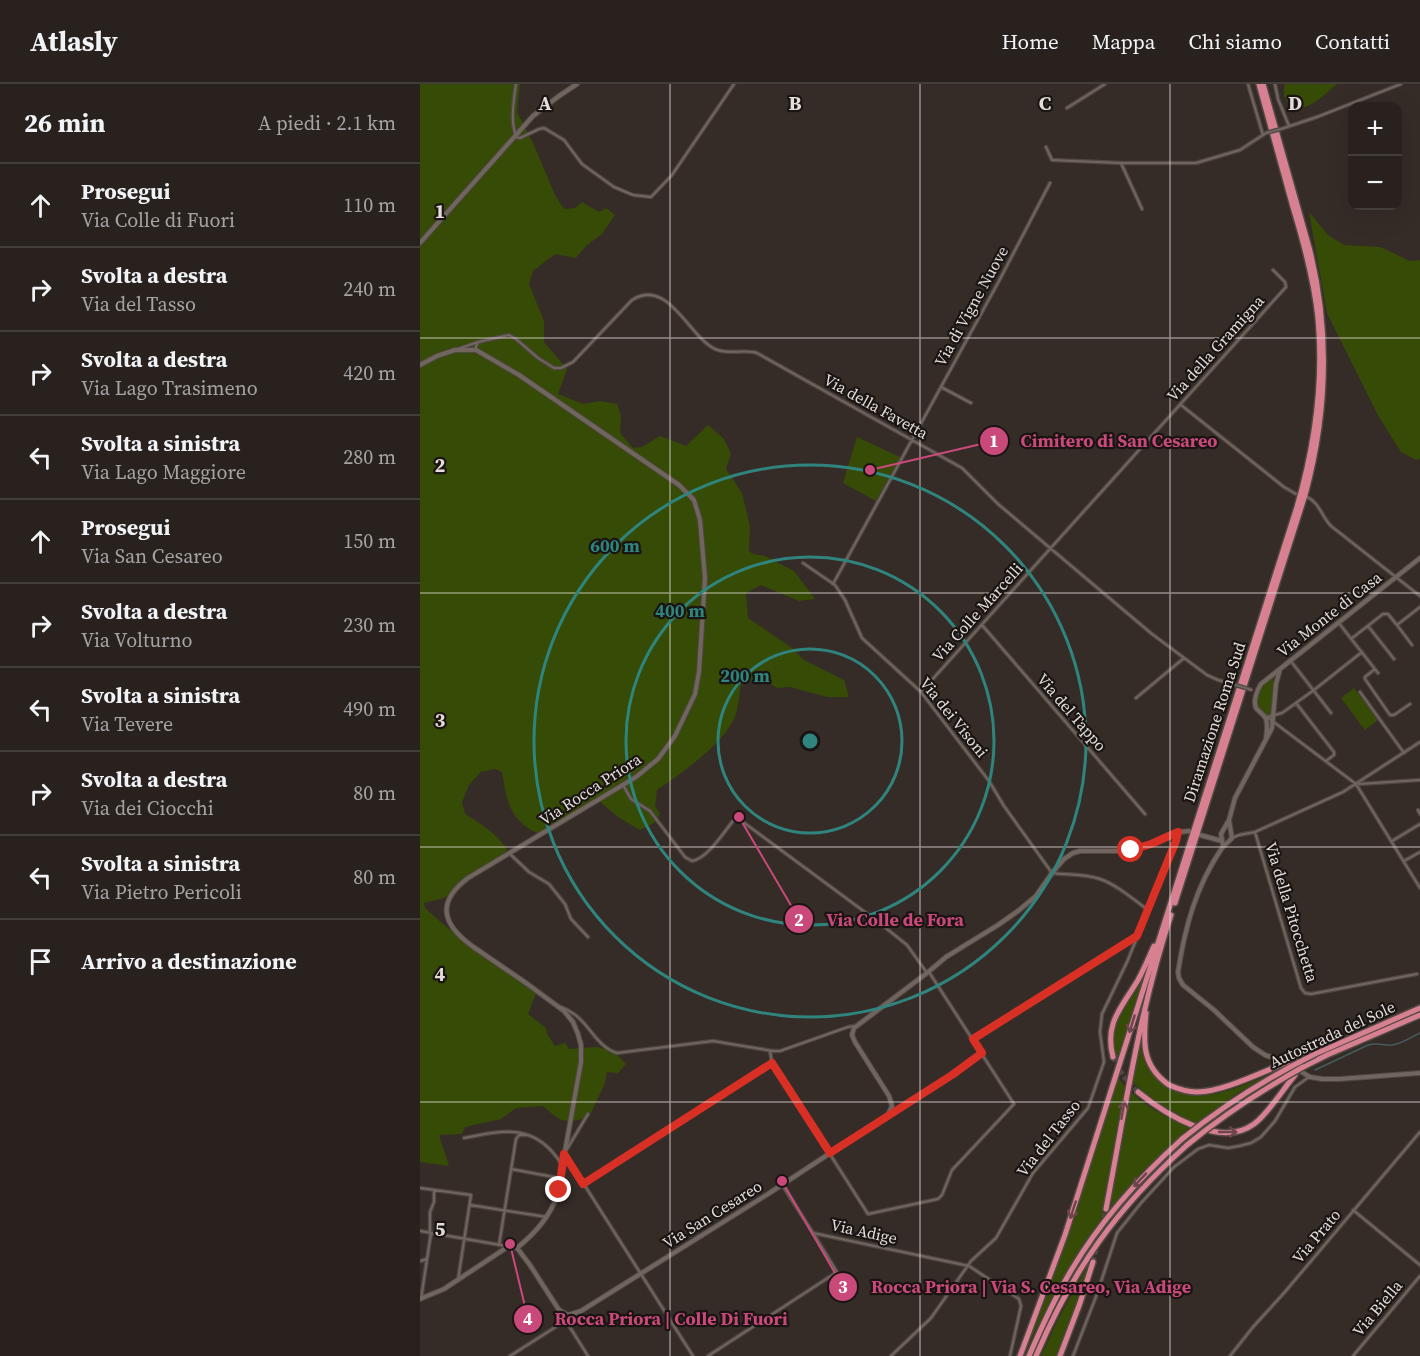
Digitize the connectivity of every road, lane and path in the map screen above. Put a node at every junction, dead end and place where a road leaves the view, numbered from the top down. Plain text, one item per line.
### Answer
1 (516, 84) edge
2 (577, 84) edge
3 (734, 84) edge
4 (1105, 84) edge
5 (1248, 84) edge
6 (1261, 84) edge
7 (1275, 84) edge
8 (1401, 84) edge
9 (1067, 108) dead end
10 (1289, 126) junction
11 (1265, 134) junction
12 (515, 135) junction
13 (1046, 147) dead end
14 (1121, 163) junction
15 (1050, 183) dead end
16 (1142, 209) dead end
17 (420, 243) edge
18 (1274, 270) dead end
19 (478, 342) junction
20 (455, 350) junction
21 (476, 350) junction
22 (420, 364) edge
23 (940, 387) junction
24 (971, 403) dead end
25 (1181, 405) junction
26 (911, 440) junction
27 (1296, 494) dead end
28 (1307, 497) dead end
29 (1051, 549) junction
30 (1420, 558) edge
31 (803, 562) dead end
32 (1396, 577) junction
33 (833, 584) junction
34 (1420, 596) edge
35 (1420, 607) edge
36 (1338, 622) junction
37 (982, 625) junction
38 (1396, 625) junction
39 (1368, 626) junction
40 (1351, 639) junction
41 (1412, 645) dead end
42 (1362, 652) junction
43 (1184, 658) junction
44 (1394, 658) dead end
45 (1290, 660) junction
46 (1282, 666) junction
47 (1374, 669) junction
48 (1273, 673) junction
49 (1378, 674) dead end
50 (1276, 684) junction
51 (1314, 690) junction
52 (921, 692) junction
53 (1257, 692) junction
54 (1360, 692) dead end
55 (1136, 698) dead end
56 (1296, 703) junction
57 (1410, 704) dead end
58 (1330, 712) dead end
59 (1265, 716) junction
60 (1273, 719) junction
61 (1281, 727) junction
62 (1269, 732) junction
63 (1420, 742) edge
64 (1404, 753) junction
65 (1326, 761) junction
66 (1420, 780) edge
67 (1356, 784) junction
68 (623, 785) junction
69 (1418, 810) dead end
70 (1145, 814) dead end
71 (1420, 814) edge
72 (1229, 820) junction
73 (1420, 824) edge
74 (1189, 831) dead end
75 (1178, 832) junction
76 (1255, 832) junction
77 (1222, 833) junction
78 (1231, 833) junction
79 (1200, 835) dead end
80 (1239, 835) junction
81 (1213, 838) junction
82 (1232, 838) junction
83 (1225, 842) junction
84 (1391, 842) junction
85 (1420, 852) edge
86 (510, 854) junction
87 (1404, 861) junction
88 (1052, 873) junction
89 (1420, 879) edge
90 (1416, 881) junction
91 (1420, 888) edge
92 (1148, 910) junction
93 (1162, 928) junction
94 (1137, 936) junction
95 (588, 937) dead end
96 (928, 972) junction
97 (1417, 974) dead end
98 (1149, 991) junction
99 (561, 1008) junction
100 (1420, 1008) edge
101 (1420, 1015) edge
102 (855, 1026) junction
103 (1381, 1028) junction
104 (973, 1039) junction
105 (770, 1051) junction
106 (982, 1053) junction
107 (1314, 1054) junction
108 (1113, 1057) tunnel mouth
109 (772, 1063) junction
110 (1303, 1067) junction
111 (1420, 1073) edge
112 (1309, 1077) junction
113 (1138, 1092) tunnel mouth
114 (588, 1114) dead end
115 (888, 1115) junction
116 (1420, 1132) edge
117 (528, 1135) junction
118 (464, 1138) dead end
119 (830, 1153) junction
120 (564, 1154) junction
121 (562, 1165) junction
122 (511, 1169) junction
123 (561, 1179) junction
124 (782, 1183) junction
125 (583, 1184) junction
126 (420, 1188) edge
127 (434, 1190) junction
128 (470, 1205) junction
129 (1106, 1209) tunnel mouth
130 (1353, 1210) junction
131 (505, 1211) junction
132 (547, 1216) junction
133 (420, 1231) edge
134 (430, 1233) junction
135 (813, 1233) junction
136 (465, 1239) junction
137 (499, 1245) junction
138 (509, 1246) junction
139 (517, 1248) junction
140 (427, 1259) junction
141 (420, 1261) edge
142 (1092, 1263) tunnel mouth
143 (1420, 1265) edge
144 (968, 1266) junction
145 (640, 1274) junction
146 (1420, 1276) edge
147 (458, 1280) junction
148 (421, 1299) edge
149 (579, 1312) junction
150 (564, 1314) junction
151 (566, 1321) junction
152 (510, 1356) edge
153 (588, 1356) edge
154 (693, 1356) edge
155 (708, 1356) edge
156 (891, 1356) edge
157 (1010, 1356) edge
158 (1020, 1356) edge
159 (1029, 1356) edge
160 (1036, 1356) edge
161 (1059, 1356) edge
162 (1073, 1356) edge
163 (1230, 1356) edge
164 (1353, 1356) edge

1 - 12 street
2 - 12 street
3 - 12 street
4 - 9 street
5 - 11 street
6 - 93 highway, Diramazione Roma Sud
6 - 98 highway, Diramazione Roma Sud
7 - 10 street
8 - 10 street
10 - 11 street, bridge
11 - 14 street
12 - 17 street
13 - 14 street
14 - 16 street
15 - 23 street, Via di Vigne Nuove
18 - 25 street, Via della Gramigna
19 - 20 street
19 - 21 street
19 - 26 street, Via della Favetta
20 - 21 street
20 - 22 street
21 - 68 street, Via Rocca Priora
23 - 24 street
23 - 26 street, Via di Vigne Nuove
25 - 27 street
25 - 29 street, Via della Gramigna
26 - 29 street, Via della Favetta
26 - 33 street, Via di Vigne Nuove
28 - 32 street
29 - 37 street, Via Colle Marcelli
29 - 43 street, Via della Favetta
30 - 32 street, Via Monte di Casa
31 - 33 street, Via dei Visoni
32 - 34 street
32 - 36 street, Via Monte di Casa
33 - 52 street, Via dei Visoni
35 - 38 street
36 - 40 street
36 - 45 street, Via Monte di Casa
37 - 52 street, Via Colle Marcelli
37 - 70 street, Via del Tappo
38 - 39 street
38 - 41 street
39 - 40 street
39 - 44 street
40 - 42 street
42 - 47 street
42 - 51 street
43 - 53 street, Via della Favetta, bridge
43 - 55 street
45 - 46 street, Via Monte di Casa
45 - 51 street
46 - 48 street, Via Monte di Casa
46 - 50 street
47 - 49 street
47 - 57 street
48 - 50 street
48 - 53 street, Via Monte di Casa
50 - 60 street
51 - 56 street
51 - 58 street
52 - 88 street, Via dei Visoni
53 - 59 street
54 - 64 street
56 - 60 street
56 - 65 street
59 - 60 street
59 - 62 street
60 - 61 street
60 - 62 street
61 - 62 street
61 - 65 street
62 - 72 street
63 - 64 street
64 - 67 street
65 - 67 street
66 - 67 street
67 - 76 street
67 - 84 street
68 - 86 street, Via Rocca Priora
68 - 96 street
69 - 71 street
72 - 77 street
72 - 78 street
73 - 84 street
74 - 75 street
75 - 88 street
75 - 92 street, Via del Tasso
76 - 80 street
76 - 97 street, Via della Pitocchetta
77 - 78 street
77 - 81 street
77 - 83 street
78 - 80 street
78 - 82 street
79 - 81 street
80 - 82 street
81 - 83 street
82 - 83 street
83 - 112 street
84 - 87 street
85 - 87 street
86 - 95 street
86 - 99 street, Via Rocca Priora
87 - 90 street
88 - 92 street
88 - 96 street
89 - 90 street
90 - 91 street
92 - 94 street, Via del Tasso
93 - 108 highway
93 -> 158 highway, Diramazione Roma Sud
94 - 104 street
94 - 144 street, Via del Tasso
96 - 102 street
96 - 104 street
98 - 107 highway, bridge
129 -> 98 highway
99 - 105 street
99 - 120 street
100 - 103 highway, Autostrada del Sole
101 - 103 highway, Autostrada del Sole
102 - 105 street
102 - 115 street
103 - 107 highway, Autostrada del Sole
103 - 110 highway, Autostrada del Sole
104 - 106 street
105 - 109 street
106 - 115 street
106 - 119 street
107 -> 159 highway, Autostrada del Sole, bridge
109 - 119 street
109 - 125 street
113 -> 110 highway
110 - 160 highway, Autostrada del Sole, bridge
111 - 112 street
112 - 162 street
114 - 120 street
115 - 119 street, Via San Cesareo
116 - 130 street, Via Prato
117 - 118 street
117 - 121 street
117 - 122 street
119 - 124 street, Via San Cesareo
120 - 121 street
120 - 125 street
121 - 123 street
122 - 123 street
122 - 131 street
123 - 132 street
124 - 135 street, Via Adige
124 - 145 street, Via San Cesareo
125 - 145 street
126 - 127 street
127 - 128 street
127 - 134 street
128 - 131 street
128 - 136 street
130 - 143 street
130 - 163 street, Via Prato
131 - 132 street
131 - 137 street
132 - 139 street
133 - 134 street
134 - 136 street
134 - 140 street
135 - 144 street, Via Adige
135 - 155 street
136 - 137 street
136 - 147 street
137 - 138 street
138 - 139 street
138 - 147 street
139 - 150 street
140 - 141 street
140 - 148 street
142 - 161 highway
144 - 156 street, Via del Tasso
144 - 157 street
145 - 149 street, Via San Cesareo
145 - 154 street
146 - 164 street, Via Biella
147 - 148 street
149 - 150 street, Via San Cesareo
149 - 151 street
150 - 151 street
151 - 152 street
151 - 153 street

